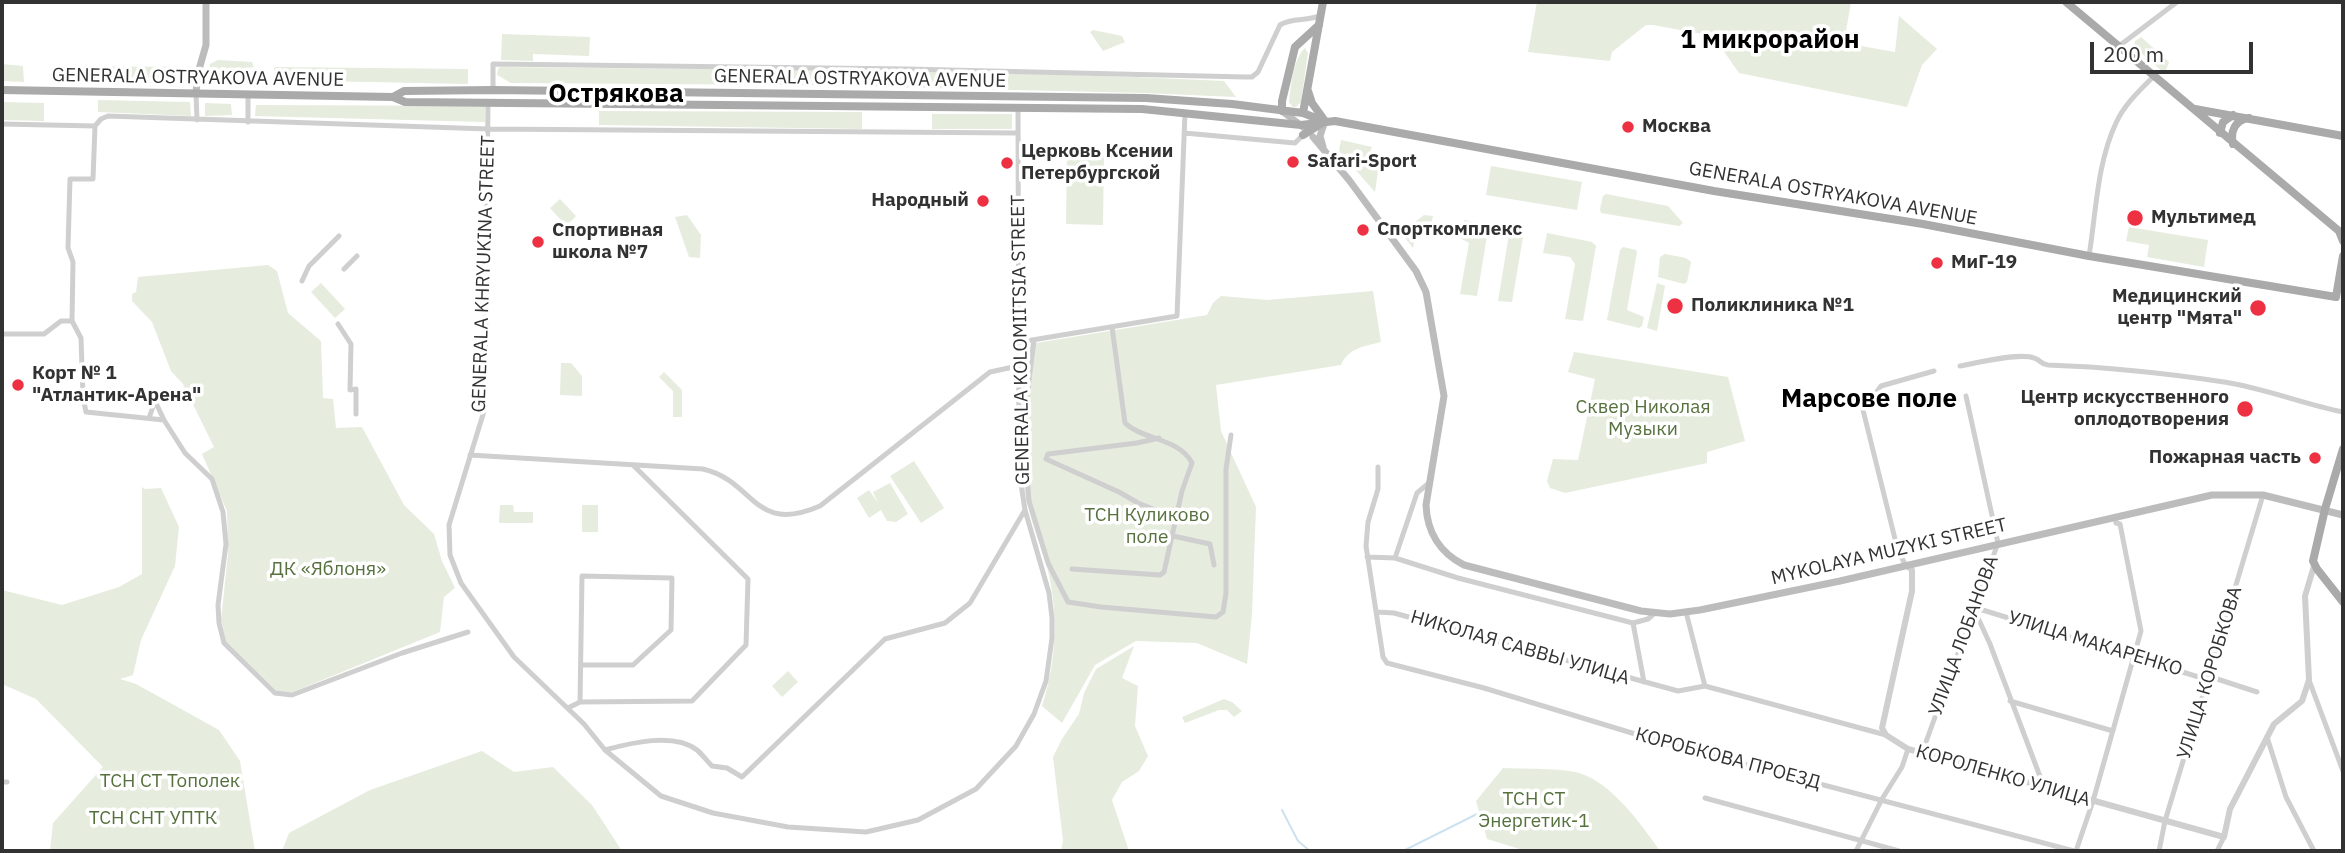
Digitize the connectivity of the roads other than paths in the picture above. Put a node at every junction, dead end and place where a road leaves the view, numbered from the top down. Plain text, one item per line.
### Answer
1 (206, 2) edge
2 (1323, 2) edge
3 (2066, 2) edge
4 (2177, 2) edge
5 (1321, 15) junction
6 (1318, 25) junction
7 (2119, 46) junction
8 (1295, 47) junction
9 (1313, 51) junction
10 (2153, 77) junction
11 (1307, 84) junction
12 (493, 89) junction
13 (2, 90) edge
14 (197, 93) junction
15 (248, 94) junction
16 (393, 97) junction
17 (488, 102) junction
18 (1018, 107) junction
19 (2192, 109) junction
20 (1283, 111) junction
21 (1185, 113) junction
22 (1303, 113) junction
23 (2233, 115) junction
24 (2251, 118) junction
25 (197, 120) junction
26 (1325, 121) junction
27 (247, 122) junction
28 (1298, 122) junction
29 (2, 124) edge
30 (95, 126) junction
31 (488, 129) junction
32 (1017, 132) junction
33 (1184, 133) junction
34 (2220, 133) junction
35 (1308, 135) junction
36 (2343, 136) edge
37 (2233, 144) junction
38 (1328, 155) junction
39 (2341, 233) edge
40 (339, 236) dead end
41 (2343, 240) edge
42 (357, 256) dead end
43 (2089, 256) junction
44 (2343, 256) edge
45 (344, 270) dead end
46 (302, 281) dead end
47 (2341, 287) edge
48 (2341, 300) edge
49 (72, 321) junction
50 (338, 324) dead end
51 (1112, 327) junction
52 (2, 334) edge
53 (1034, 340) junction
54 (1020, 342) junction
55 (1018, 366) junction
56 (1960, 366) dead end
57 (1934, 371) dead end
58 (1966, 396) dead end
59 (2343, 412) edge
60 (356, 414) dead end
61 (149, 418) junction
62 (164, 420) junction
63 (1231, 435) dead end
64 (1159, 438) junction
65 (2343, 450) edge
66 (470, 455) junction
67 (633, 465) junction
68 (1378, 467) dead end
69 (1430, 482) junction
70 (2263, 495) junction
71 (2325, 509) junction
72 (1025, 510) junction
73 (2343, 515) edge
74 (2115, 517) junction
75 (1177, 518) junction
76 (449, 525) joint
77 (1172, 536) junction
78 (1998, 543) junction
79 (1367, 557) junction
80 (1395, 558) junction
81 (1214, 565) dead end
82 (1905, 565) junction
83 (2314, 566) junction
84 (1072, 569) dead end
85 (2343, 602) edge
86 (1973, 607) junction
87 (1377, 612) junction
88 (1686, 612) junction
89 (1655, 613) junction
90 (1633, 623) junction
91 (468, 632) dead end
92 (2135, 656) junction
93 (581, 665) junction
94 (2207, 678) junction
95 (2309, 680) junction
96 (1644, 682) junction
97 (1705, 686) junction
98 (1662, 687) joint
99 (2257, 692) dead end
100 (2010, 701) junction
101 (580, 702) junction
102 (568, 708) junction
103 (2113, 731) junction
104 (1886, 735) junction
105 (2267, 737) junction
106 (1908, 749) junction
107 (605, 750) junction
108 (1922, 753) junction
109 (2343, 771) edge
110 (2044, 787) junction
111 (1705, 798) dead end
112 (1882, 799) junction
113 (2093, 801) junction
114 (2165, 821) junction
115 (2224, 836) junction
116 (1861, 840) junction
117 (1856, 851) edge
118 (1899, 851) edge
119 (2075, 851) edge
120 (2159, 851) edge
121 (2217, 851) edge
122 (2314, 851) edge

1 - 14 main road
2 - 5 main road
3 - 7 main road
4 - 7 street
5 - 6 main road
5 - 12 street
6 - 8 main road
6 - 9 main road
7 - 10 main road
8 - 9 main road
8 - 20 main road
9 - 11 main road
10 - 19 main road
10 - 43 street
11 - 22 main road
11 - 26 main road
12 - 16 main road, GENERALA OSTRYAKOVA AVENUE
12 - 20 main road, GENERALA OSTRYAKOVA AVENUE
13 - 14 main road, GENERALA OSTRYAKOVA AVENUE
14 - 15 main road, GENERALA OSTRYAKOVA AVENUE
14 - 25 street
15 - 16 main road, GENERALA OSTRYAKOVA AVENUE
15 - 27 street
16 - 17 main road, GENERALA OSTRYAKOVA AVENUE
17 - 18 main road, GENERALA OSTRYAKOVA AVENUE
17 - 31 street, GENERALA KHRYUKINA STREET
18 - 21 main road, GENERALA OSTRYAKOVA AVENUE
18 - 32 street, GENERALA KOLOMIITSIA STREET
19 - 23 main road
19 - 34 main road
20 - 22 main road, GENERALA OSTRYAKOVA AVENUE
20 - 28 main road
21 - 28 main road, GENERALA OSTRYAKOVA AVENUE
21 - 33 street
22 - 26 main road, GENERALA OSTRYAKOVA AVENUE
22 - 28 main road
23 - 24 main road
23 - 34 main road
24 - 36 main road
24 - 37 main road
25 - 27 street
25 - 30 street
26 - 28 main road, GENERALA OSTRYAKOVA AVENUE
26 - 35 main road
26 - 38 main road
26 - 43 main road, GENERALA OSTRYAKOVA AVENUE
27 - 31 street
28 - 35 main road
29 - 30 street
30 - 49 street
31 - 32 street
31 - 66 street, GENERALA KHRYUKINA STREET
32 - 54 street, GENERALA KOLOMIITSIA STREET
33 - 35 street
33 - 51 street
34 - 37 main road
35 - 38 main road
37 - 39 main road
38 - 69 main road
39 - 41 main road
40 - 46 street
42 - 45 street
43 - 48 main road, GENERALA OSTRYAKOVA AVENUE
44 - 47 main road
47 - 48 main road
49 - 52 street
49 - 61 street
50 - 60 street
51 - 53 street
51 - 64 street
53 - 54 street
53 - 63 street
54 - 55 street, GENERALA KOLOMIITSIA STREET
55 - 67 street
55 - 72 street, GENERALA KOLOMIITSIA STREET
56 - 59 street
57 - 82 street
58 - 78 street, УЛИЦА ЛОБАНОВА
61 - 62 street
61 - 62 street
62 - 91 street
64 - 75 street
64 - 75 street
65 - 71 main road
66 - 67 street
66 - 76 street, GENERALA KHRYUKINA STREET
67 - 101 street
68 - 79 street
69 - 80 street
69 - 89 main road, MYKOLAYA MUZYKI STREET
70 - 71 main road, MYKOLAYA MUZYKI STREET
70 - 74 main road, MYKOLAYA MUZYKI STREET
70 - 94 street, УЛИЦА КОРОБКОВА
71 - 73 main road, MYKOLAYA MUZYKI STREET
71 - 83 main road
72 - 107 street
72 - 107 street, GENERALA KOLOMIITSIA STREET
74 - 78 main road, MYKOLAYA MUZYKI STREET
74 - 92 street
75 - 77 street
76 - 102 street, GENERALA KOLOMIITSIA STREET
77 - 81 street
77 - 84 street
78 - 82 main road, MYKOLAYA MUZYKI STREET
78 - 86 street, УЛИЦА ЛОБАНОВА
79 - 80 street
79 - 87 street
80 - 90 street
82 - 88 main road, MYKOLAYA MUZYKI STREET
82 - 104 street
83 - 85 main road
83 - 95 street
86 - 92 street, УЛИЦА МАКАРЕНКО
86 - 100 street
86 - 108 street, УЛИЦА ЛОБАНОВА
87 - 96 street, НИКОЛАЯ САВВЫ УЛИЦА
87 - 112 street, КОРОБКОВА ПРОЕЗД
88 - 89 main road, MYKOLAYA MUZYKI STREET
88 - 97 street
89 - 90 street
90 - 96 street
92 - 94 street, УЛИЦА МАКАРЕНКО
92 - 103 street
93 - 93 street
93 - 101 street
94 - 99 street, УЛИЦА МАКАРЕНКО
94 - 114 street, УЛИЦА КОРОБКОВА
95 - 105 street
95 - 109 street
96 - 98 street, НИКОЛАЯ САВВЫ УЛИЦА
97 - 98 street, КОРОЛЕНКО УЛИЦА
97 - 104 street, КОРОЛЕНКО УЛИЦА
100 - 103 street
100 - 110 street
101 - 102 street
102 - 107 street, GENERALA KOLOMIITSIA STREET
103 - 113 street
104 - 106 street, КОРОЛЕНКО УЛИЦА
105 - 115 street
105 - 122 street
106 - 108 street, КОРОЛЕНКО УЛИЦА
106 - 112 street
108 - 110 street, КОРОЛЕНКО УЛИЦА
110 - 113 street, КОРОЛЕНКО УЛИЦА
111 - 116 street
112 - 116 street
112 - 119 street, КОРОБКОВА ПРОЕЗД
113 - 114 street, КОРОЛЕНКО УЛИЦА
113 - 119 street
114 - 115 street, КОРОЛЕНКО УЛИЦА
114 - 120 street, УЛИЦА КОРОБКОВА
115 - 121 street
116 - 117 street
116 - 118 street

